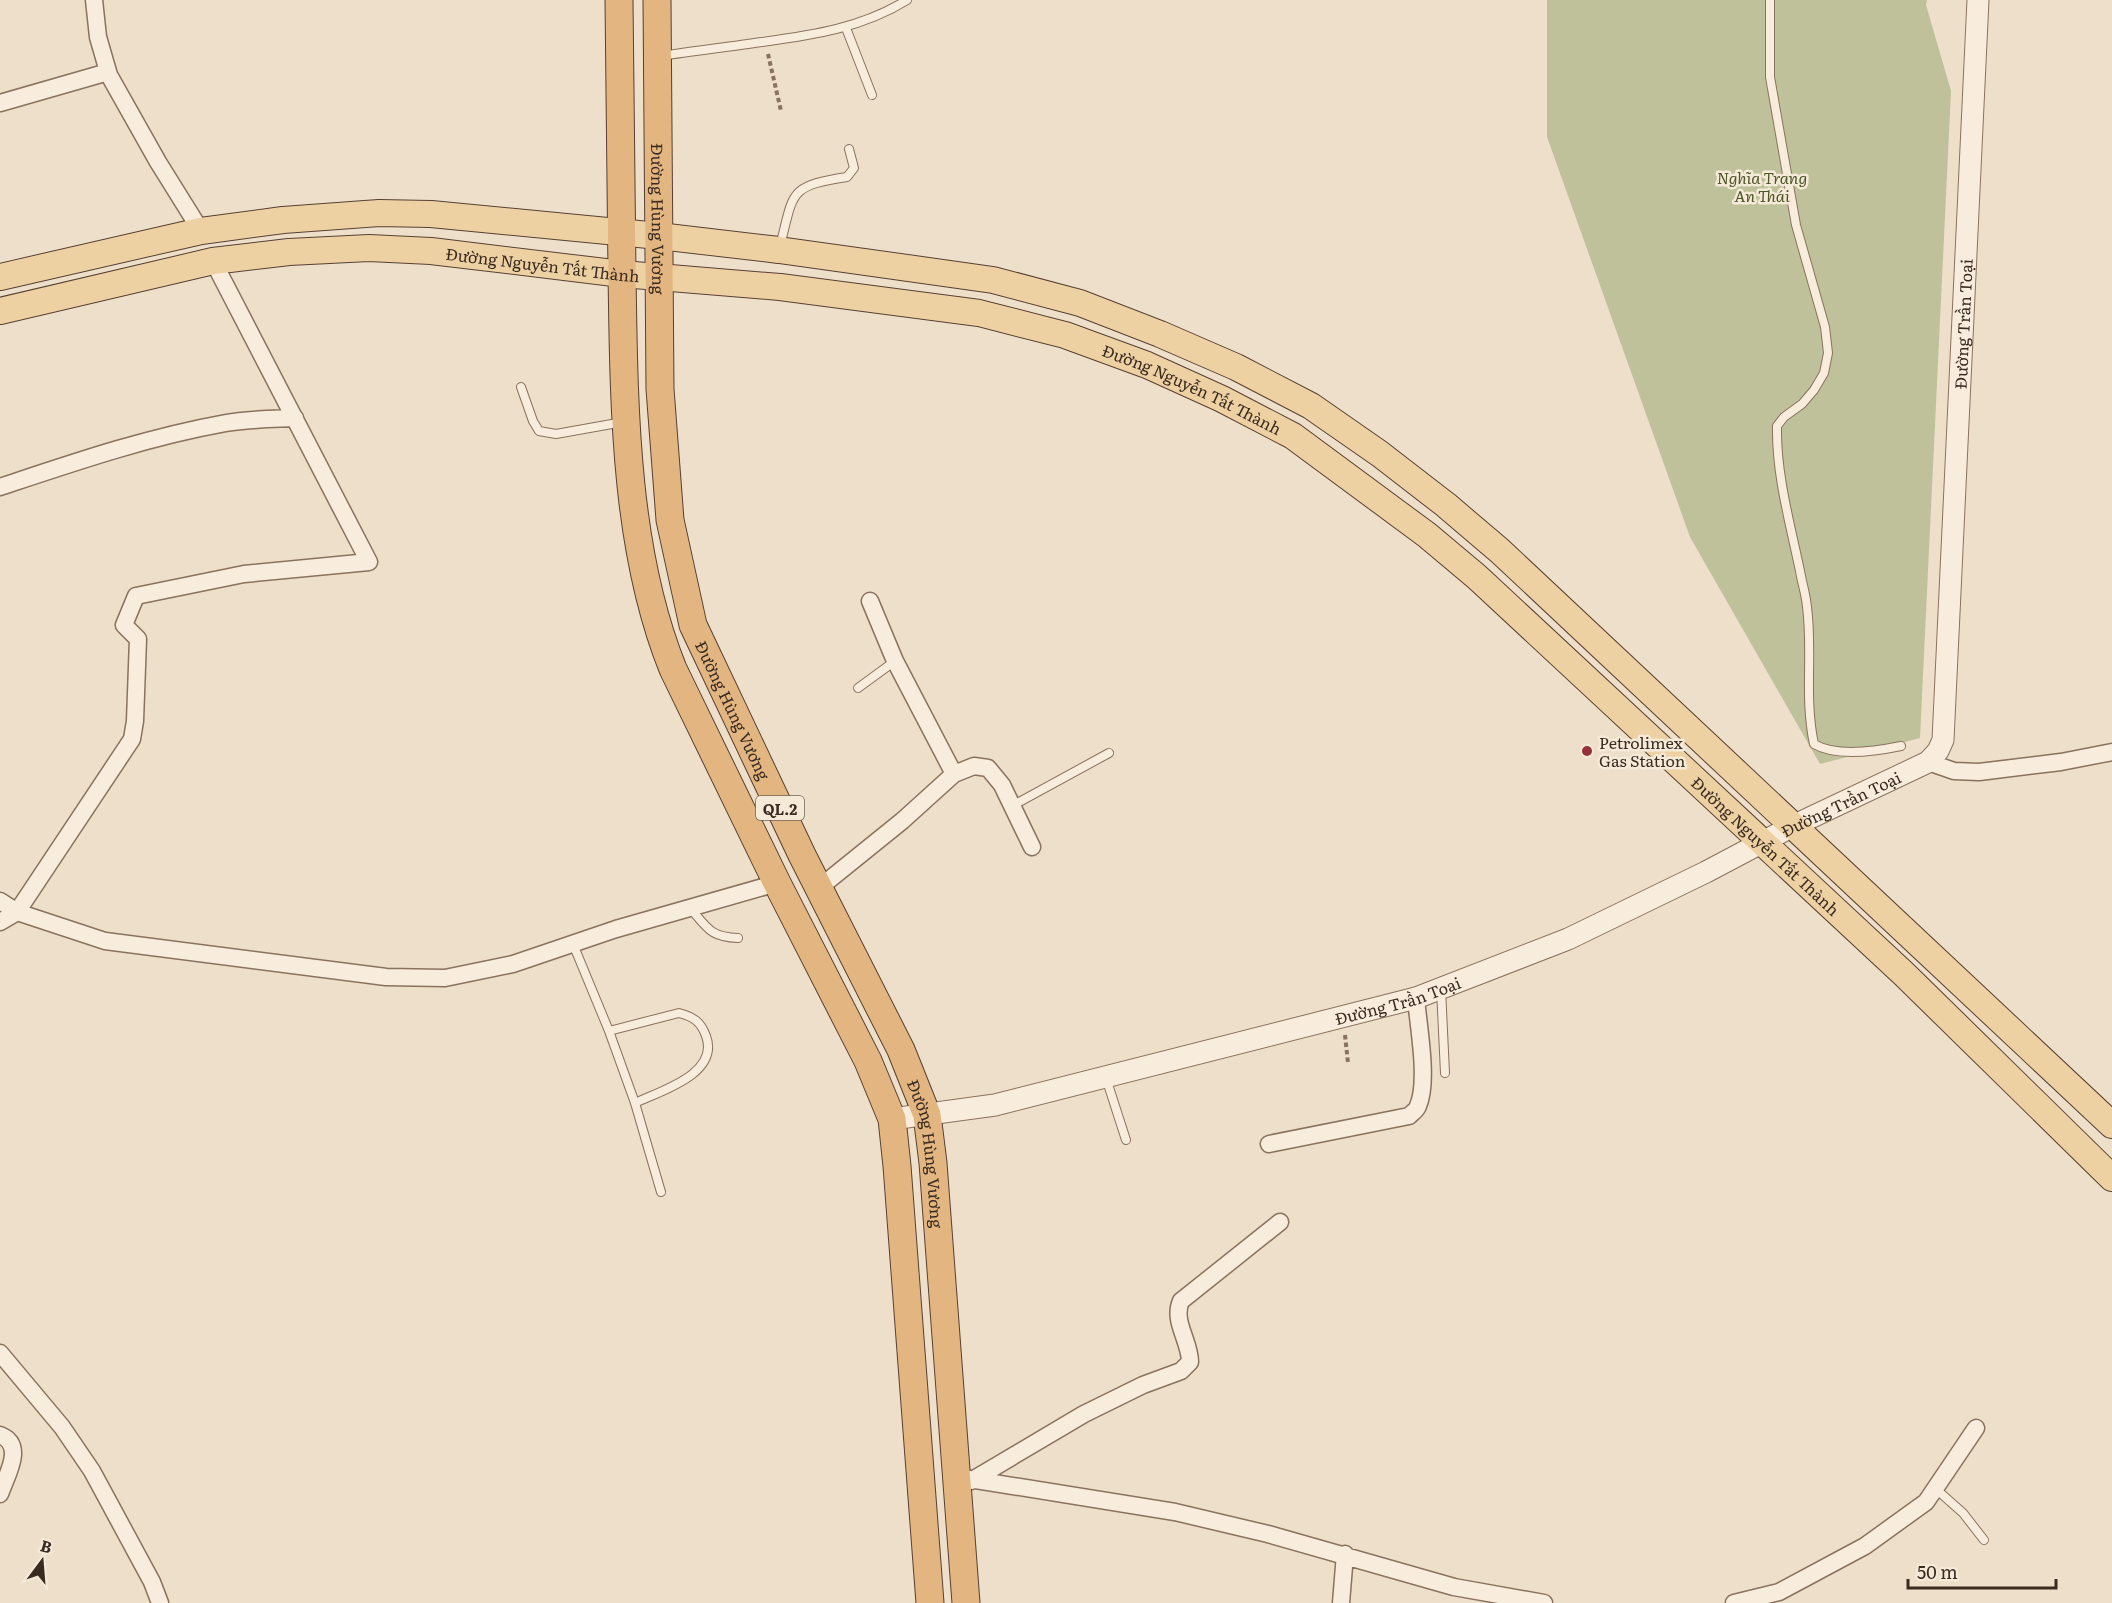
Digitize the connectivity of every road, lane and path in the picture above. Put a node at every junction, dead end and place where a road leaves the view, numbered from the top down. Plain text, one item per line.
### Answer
1 (94, 0) edge
2 (619, 0) edge
3 (657, 0) edge
4 (907, 0) edge
5 (1770, 0) edge
6 (1978, 0) edge
7 (846, 28) junction
8 (765, 42) junction
9 (657, 57) junction
10 (108, 72) junction
11 (872, 95) dead end
12 (0, 103) edge
13 (781, 111) dead end
14 (849, 149) dead end
15 (201, 231) junction
16 (622, 232) junction
17 (659, 236) junction
18 (779, 250) junction
19 (223, 260) junction
20 (622, 274) junction
21 (0, 277) edge
22 (660, 278) junction
23 (0, 311) edge
24 (521, 387) dead end
25 (295, 418) junction
26 (626, 421) junction
27 (0, 487) edge
28 (870, 601) dead end
29 (895, 662) junction
30 (1642, 685) junction
31 (858, 688) dead end
32 (1618, 709) junction
33 (1901, 746) dead end
34 (2112, 752) edge
35 (1109, 753) dead end
36 (1928, 762) junction
37 (954, 774) junction
38 (1012, 806) junction
39 (1793, 826) junction
40 (1761, 842) junction
41 (1032, 847) dead end
42 (777, 883) junction
43 (819, 888) junction
44 (0, 901) edge
45 (691, 909) junction
46 (17, 912) junction
47 (0, 922) edge
48 (738, 938) dead end
49 (573, 944) junction
50 (1441, 988) junction
51 (1416, 998) junction
52 (1342, 1016) junction
53 (609, 1031) junction
54 (1348, 1063) dead end
55 (1445, 1073) dead end
56 (1106, 1078) junction
57 (635, 1103) junction
58 (927, 1115) junction
59 (892, 1119) junction
60 (2112, 1125) edge
61 (1126, 1140) dead end
62 (1269, 1144) dead end
63 (2112, 1178) edge
64 (661, 1192) dead end
65 (1280, 1222) dead end
66 (0, 1353) edge
67 (1976, 1428) dead end
68 (0, 1435) edge
69 (964, 1479) junction
70 (1936, 1489) junction
71 (0, 1494) edge
72 (1984, 1539) dead end
73 (1345, 1554) junction
74 (160, 1603) edge
75 (930, 1603) edge
76 (966, 1603) edge
77 (1341, 1603) edge
78 (1544, 1603) edge
79 (1734, 1603) edge

1 - 10 street
2 - 16 highway, Đường Hùng Vương / QL.2
3 - 9 highway, Đường Hùng Vương / QL.2
4 - 7 lane
5 - 33 lane
6 - 36 street, Đường Trần Toại
7 - 8 lane
7 - 11 lane
8 - 9 lane
8 - 13 path
9 - 17 highway, Đường Hùng Vương / QL.2
10 - 12 street
10 - 15 street
14 - 18 lane
15 - 16 main road, Đường Nguyễn Tất Thành
15 - 21 main road, Đường Nguyễn Tất Thành
16 - 17 main road, Đường Nguyễn Tất Thành
16 - 20 highway, Đường Hùng Vương / QL.2
17 - 18 main road, Đường Nguyễn Tất Thành
17 - 22 highway, Đường Hùng Vương / QL.2
18 - 30 main road, Đường Nguyễn Tất Thành
19 - 20 main road, Đường Nguyễn Tất Thành
19 - 23 main road, Đường Nguyễn Tất Thành
19 - 25 street
20 - 22 main road, Đường Nguyễn Tất Thành
20 - 26 highway, Đường Hùng Vương / QL.2
22 - 32 main road, Đường Nguyễn Tất Thành
22 - 43 highway, Đường Hùng Vương / QL.2
24 - 26 lane
25 - 27 street
25 - 46 street
26 - 42 highway, Đường Hùng Vương / QL.2
28 - 29 street
29 - 31 lane
29 - 37 street
30 - 32 main road
30 - 39 main road, Đường Nguyễn Tất Thành
32 - 40 main road, Đường Nguyễn Tất Thành
34 - 36 street
35 - 38 lane
36 - 39 street, Đường Trần Toại
37 - 38 street
37 - 43 street
38 - 41 street
39 - 40 street, Đường Trần Toại
39 - 60 main road, Đường Nguyễn Tất Thành
40 - 50 street, Đường Trần Toại
40 - 63 main road, Đường Nguyễn Tất Thành
42 - 45 street
42 - 59 highway, Đường Hùng Vương / QL.2
43 - 58 highway, Đường Hùng Vương / QL.2
44 - 46 street
45 - 48 lane
45 - 49 street
46 - 47 street
46 - 49 street
49 - 53 lane
50 - 51 street, Đường Trần Toại
50 - 55 lane
51 - 52 street, Đường Trần Toại
51 - 62 street
52 - 54 path
52 - 56 street, Đường Trần Toại
53 - 57 lane
53 - 57 lane
56 - 58 street, Đường Trần Toại
56 - 61 lane
57 - 64 lane
58 - 59 street, Đường Trần Toại
58 - 69 highway, Đường Hùng Vương / QL.2
59 - 75 highway, Đường Hùng Vương / QL.2
65 - 69 street
66 - 74 street
67 - 70 street
68 - 71 street
69 - 73 street
69 - 76 highway, Đường Hùng Vương / QL.2
70 - 72 lane
70 - 79 street
73 - 77 street
73 - 78 street

